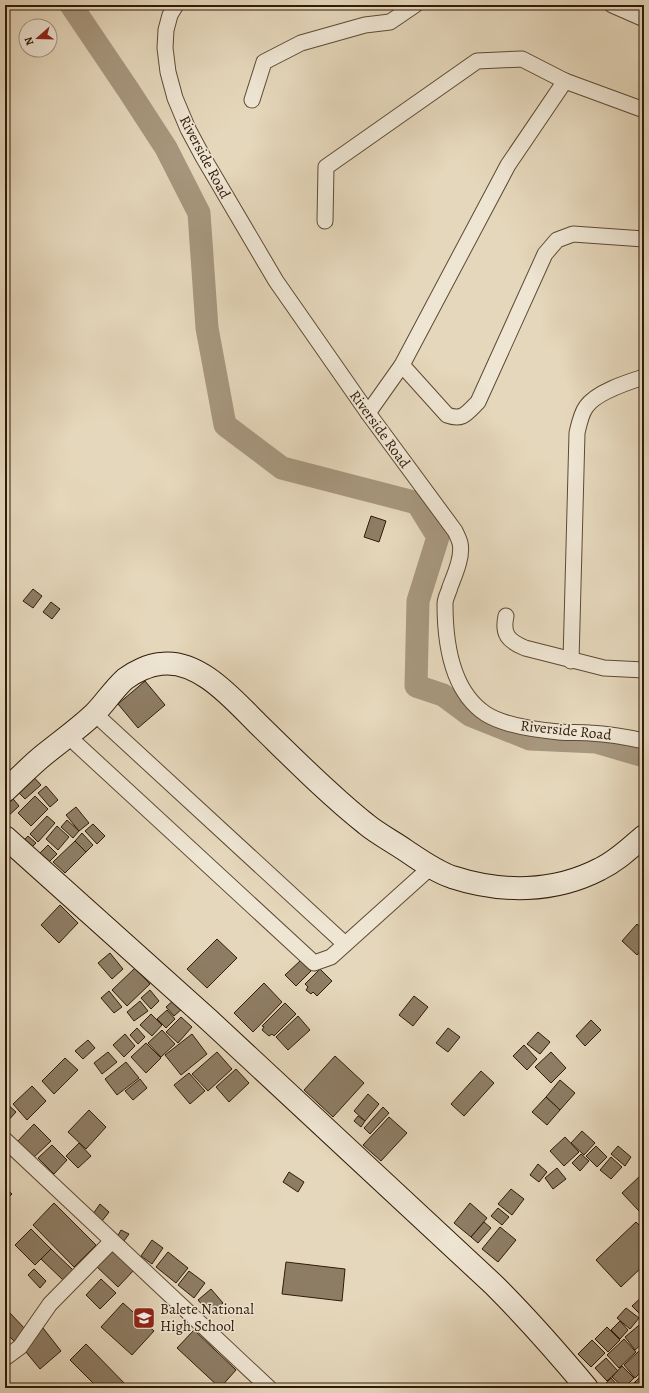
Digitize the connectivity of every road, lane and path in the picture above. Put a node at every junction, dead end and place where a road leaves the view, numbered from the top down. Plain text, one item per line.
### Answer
1 (176, 5) edge
2 (415, 5) edge
3 (612, 5) edge
4 (644, 19) edge
5 (566, 81) junction
6 (252, 100) dead end
7 (644, 110) edge
8 (324, 221) dead end
9 (644, 239) edge
10 (402, 365) junction
11 (644, 377) edge
12 (368, 412) junction
13 (506, 616) dead end
14 (571, 661) junction
15 (644, 670) edge
16 (94, 714) junction
17 (68, 737) junction
18 (644, 741) edge
19 (5, 791) edge
20 (644, 836) edge
21 (5, 837) edge
22 (431, 867) junction
23 (345, 944) junction
24 (5, 1140) edge
25 (112, 1241) junction
26 (5, 1358) edge
27 (269, 1388) edge
28 (587, 1388) edge

1 - 12 street, Riverside Road
2 - 6 street
3 - 4 street
5 - 7 street
5 - 8 street
5 - 10 street
9 - 10 street
10 - 12 street
11 - 14 street
12 - 18 street, Riverside Road
13 - 14 street
14 - 15 street
16 - 17 main road
16 - 22 main road
16 - 23 street
17 - 19 main road
17 - 23 street
20 - 22 main road
21 - 28 main road
22 - 23 street
24 - 25 street
25 - 26 street
25 - 27 street

